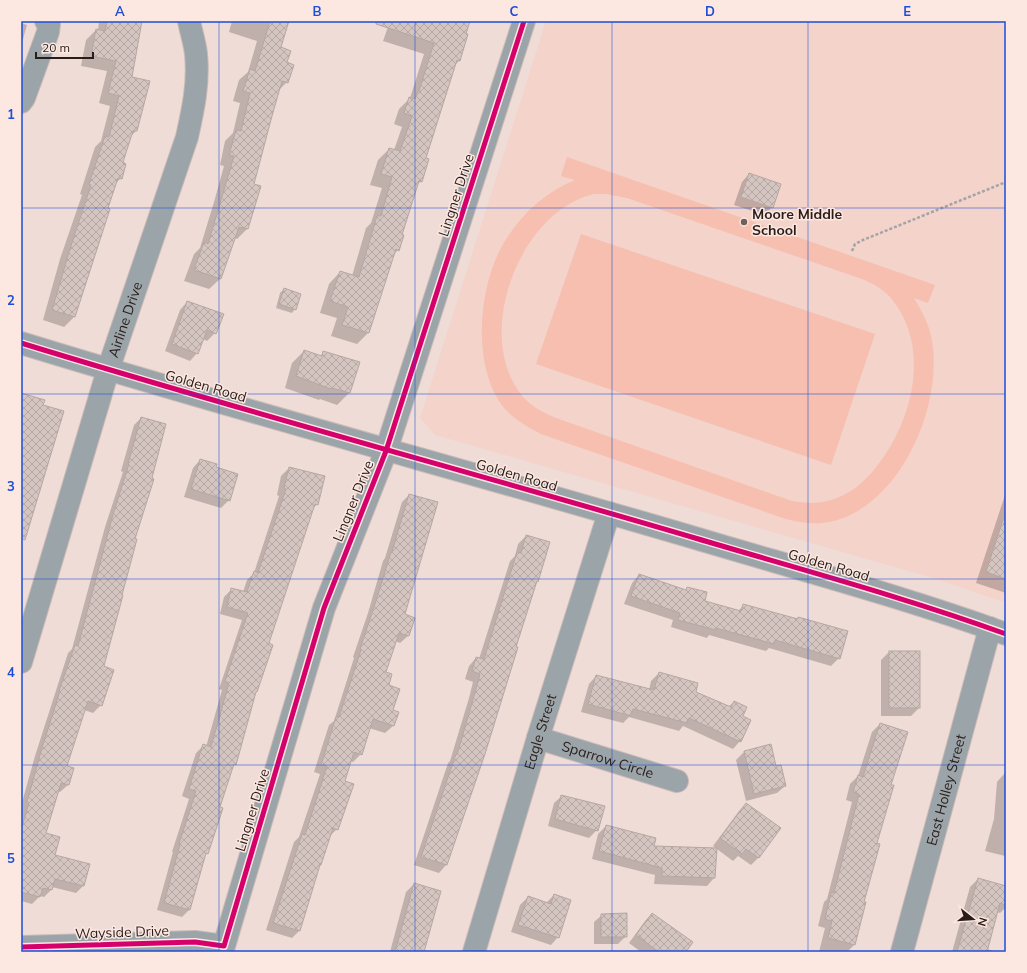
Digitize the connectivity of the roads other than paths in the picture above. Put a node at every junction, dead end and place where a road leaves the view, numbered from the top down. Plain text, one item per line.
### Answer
1 (46, 21) edge
2 (188, 21) edge
3 (524, 21) edge
4 (21, 102) edge
5 (21, 343) edge
6 (108, 370) junction
7 (386, 450) junction
8 (609, 513) junction
9 (998, 631) edge
10 (21, 662) edge
11 (538, 738) junction
12 (677, 781) dead end
13 (224, 946) joint
14 (21, 947) edge
15 (474, 952) edge
16 (902, 952) edge

1 - 4 street
2 - 6 street, Airline Drive
3 - 7 street, Lingner Drive
5 - 6 street, Golden Road
6 - 7 street, Golden Road
6 - 10 street, Airline Drive
7 - 8 street, Golden Road
7 - 13 street, Lingner Drive
8 - 9 street, Golden Road
8 - 11 street, Eagle Street
9 - 16 street, East Holley Street
11 - 12 street, Sparrow Circle
11 - 15 street, Eagle Street
13 - 14 street, Wayside Drive

